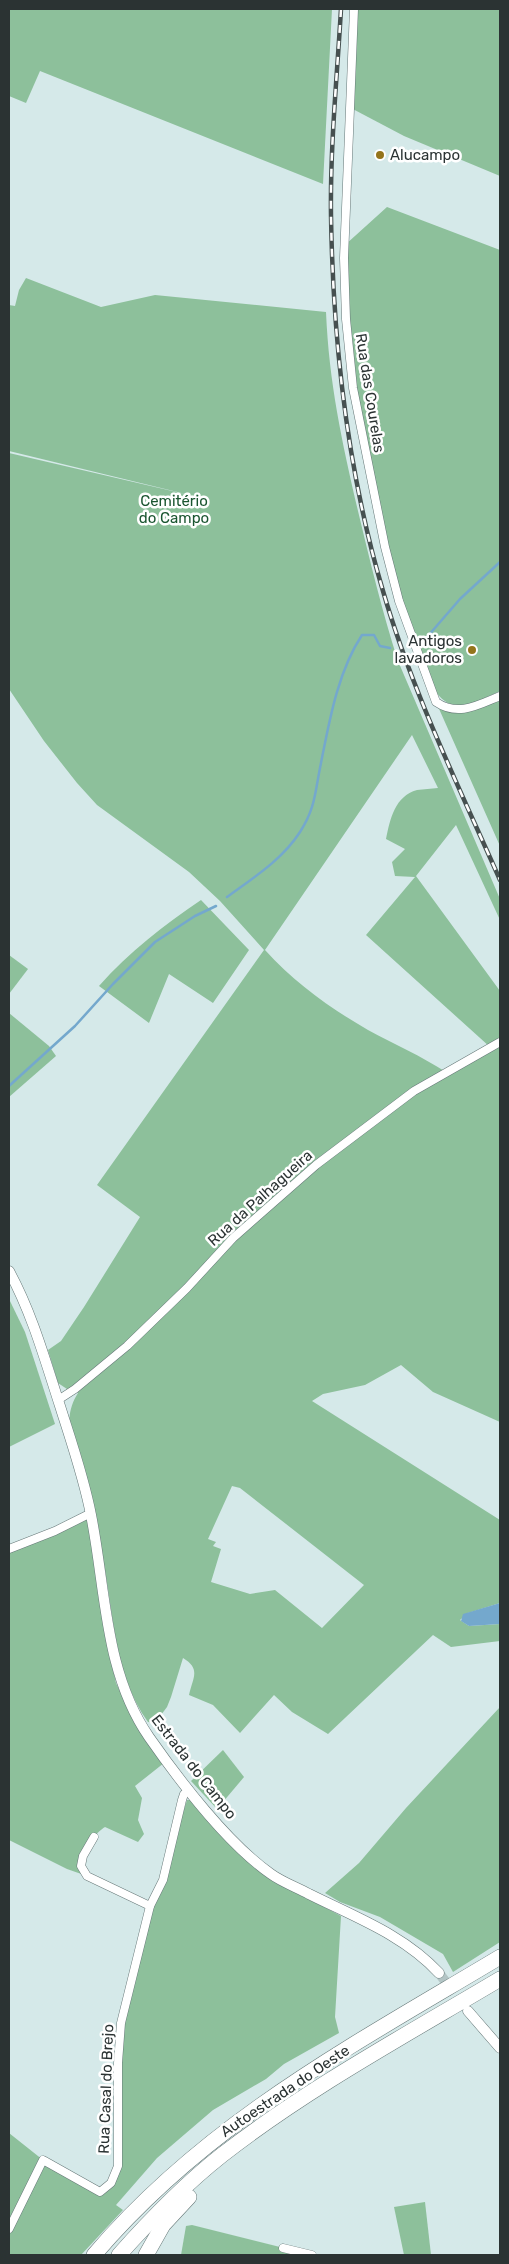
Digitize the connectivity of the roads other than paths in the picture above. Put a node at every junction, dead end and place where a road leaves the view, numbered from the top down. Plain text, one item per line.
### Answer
1 (354, 9) edge
2 (500, 696) edge
3 (500, 1042) edge
4 (9, 1271) edge
5 (58, 1400) junction
6 (91, 1514) junction
7 (9, 1549) edge
8 (189, 1790) junction
9 (94, 1837) dead end
10 (150, 1906) junction
11 (500, 1957) edge
12 (439, 1973) tunnel mouth
13 (500, 1979) edge
14 (468, 2011) tunnel mouth
15 (500, 2048) edge
16 (251, 2133) junction
17 (9, 2229) edge
18 (283, 2248) dead end
19 (94, 2255) edge
20 (119, 2255) edge
21 (146, 2255) edge
22 (312, 2255) edge

1 - 2 street, Rua das Courelas
3 - 5 street, Rua da Palhagueira
4 - 5 street, Estrada do Campo
5 - 6 street, Estrada do Campo
6 - 7 street
6 - 8 street, Estrada do Campo
8 - 10 street, Rua Casal do Brejo
8 - 12 street, Estrada do Campo
9 - 10 street
10 - 17 street, Rua Casal do Brejo
11 - 19 highway, Autoestrada do Oeste
13 - 16 highway, Autoestrada do Oeste
14 - 15 street
16 - 20 highway, Autoestrada do Oeste
16 - 21 highway
18 - 22 street

